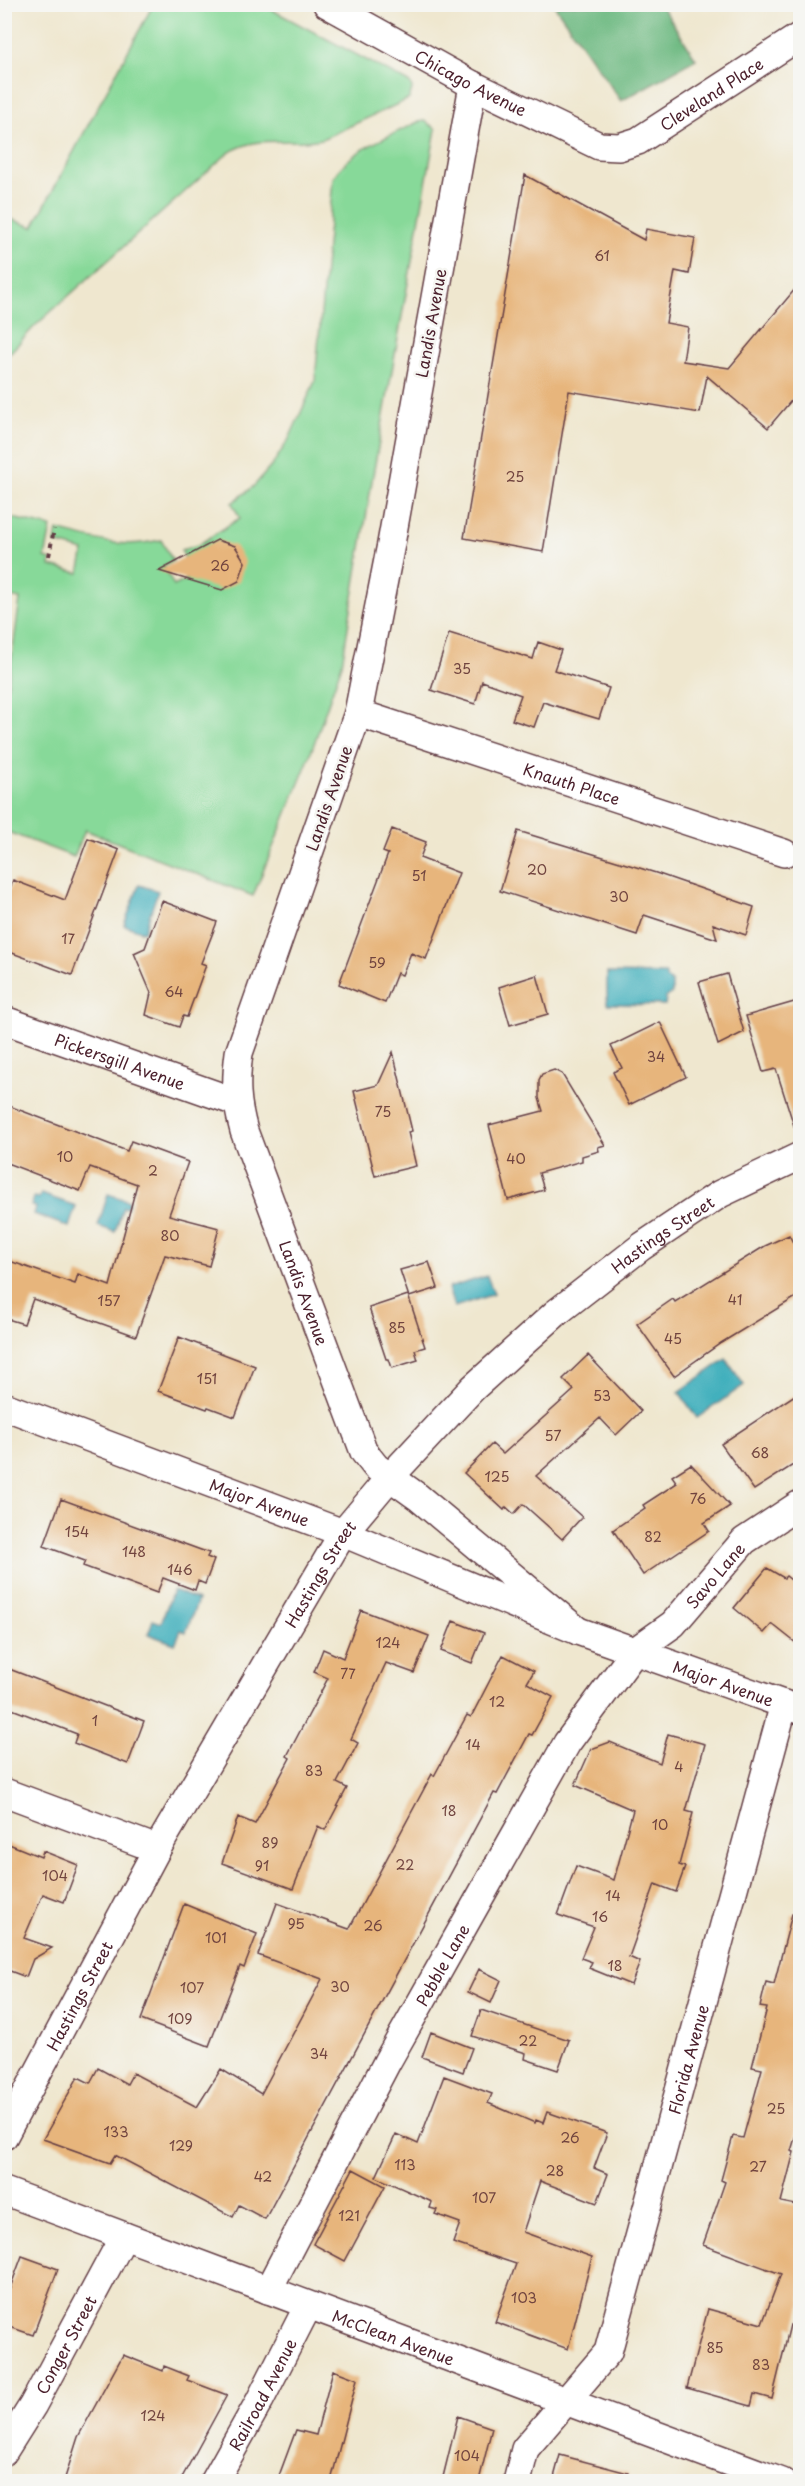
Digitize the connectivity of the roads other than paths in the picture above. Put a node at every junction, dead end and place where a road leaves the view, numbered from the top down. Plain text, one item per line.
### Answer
1 (327, 4) edge
2 (801, 36) edge
3 (473, 85) junction
4 (619, 147) joint
5 (358, 713) junction
6 (784, 853) dead end
7 (4, 1020) edge
8 (236, 1102) junction
9 (801, 1156) edge
10 (4, 1406) edge
11 (389, 1478) junction
12 (801, 1504) edge
13 (343, 1533) junction
14 (578, 1631) junction
15 (635, 1651) junction
16 (792, 1707) edge
17 (4, 1792) edge
18 (157, 1849) junction
19 (4, 2136) edge
20 (4, 2191) edge
21 (124, 2236) junction
22 (268, 2290) junction
23 (308, 2306) junction
24 (566, 2402) junction
25 (4, 2451) edge
26 (214, 2481) edge
27 (517, 2481) edge
28 (782, 2481) edge

1 - 3 street, Chicago Avenue
2 - 4 street, Cleveland Place
3 - 4 street, Chicago Avenue
3 - 5 street, Landis Avenue
5 - 6 street, Knauth Place
5 - 8 street, Landis Avenue
7 - 8 street, Pickersgill Avenue
8 - 11 street, Landis Avenue
9 - 11 street, Hastings Street
10 - 13 street, Major Avenue
11 - 13 street, Hastings Street
11 - 14 street, Major Avenue
12 - 15 street, Savo Lane
13 - 14 street, Major Avenue
13 - 18 street, Hastings Street
14 - 15 street, Major Avenue
15 - 16 street, Major Avenue
15 - 22 street, Pebble Lane
16 - 24 street, Florida Avenue
17 - 18 street
18 - 19 street, Hastings Street
20 - 21 street, McClean Avenue
21 - 22 street, McClean Avenue
21 - 25 street, Conger Street
22 - 23 street, McClean Avenue
23 - 24 street, McClean Avenue
23 - 26 street, Railroad Avenue
24 - 27 street, Florida Avenue
24 - 28 street, McClean Avenue

